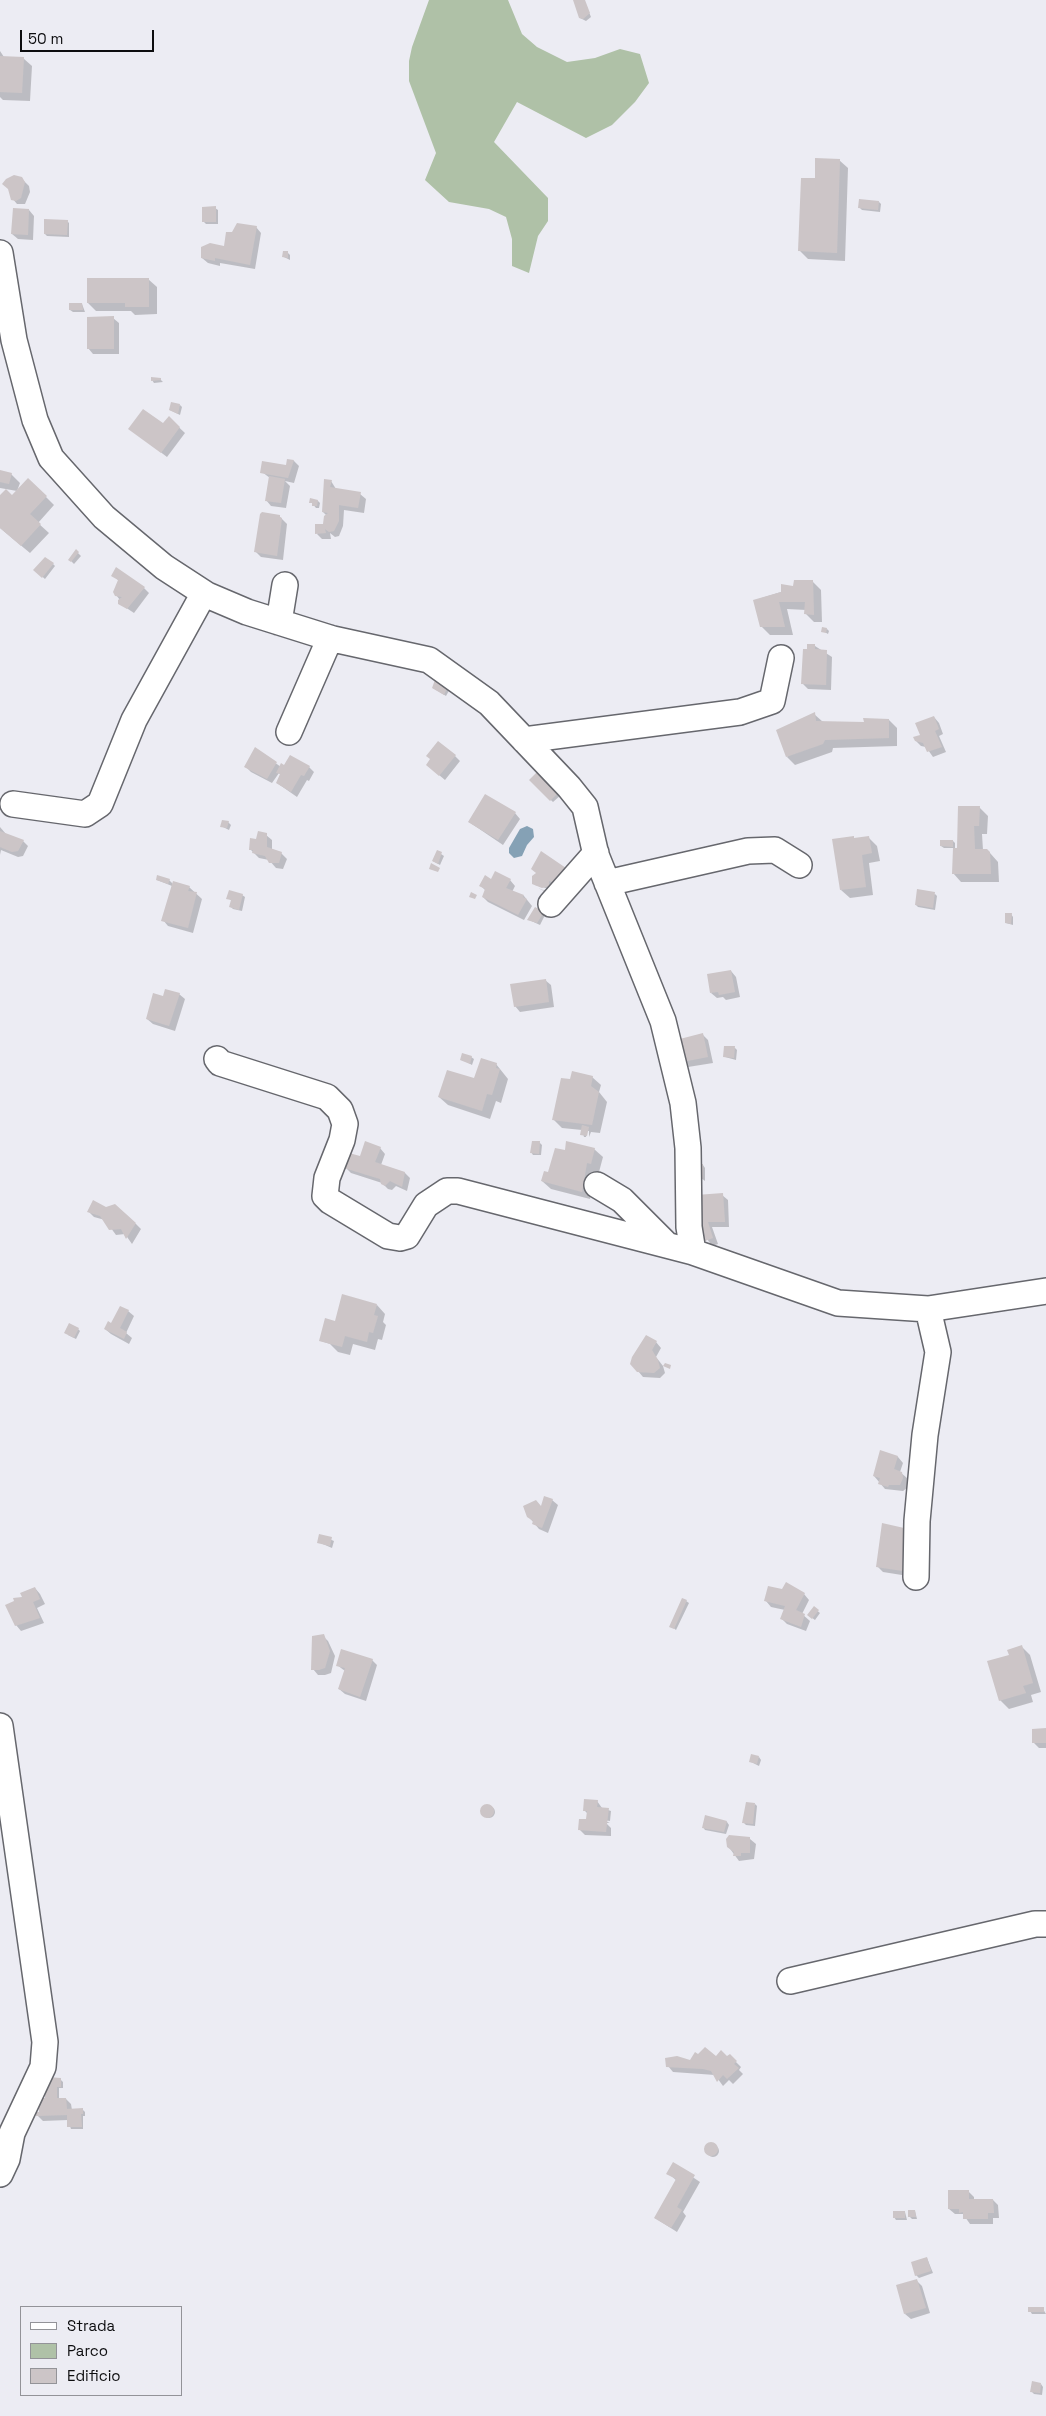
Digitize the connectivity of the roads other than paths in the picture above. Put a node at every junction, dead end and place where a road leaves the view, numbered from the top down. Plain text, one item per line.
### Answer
1 (0, 253) edge
2 (285, 585) dead end
3 (204, 593) junction
4 (278, 622) junction
5 (330, 638) junction
6 (782, 658) dead end
7 (290, 732) dead end
8 (524, 740) junction
9 (13, 804) dead end
10 (596, 853) junction
11 (799, 865) dead end
12 (608, 883) junction
13 (551, 904) dead end
14 (217, 1059) dead end
15 (597, 1185) dead end
16 (668, 1246) junction
17 (693, 1252) junction
18 (1046, 1291) edge
19 (928, 1309) junction
20 (916, 1577) dead end
21 (0, 1726) edge
22 (1046, 1924) edge
23 (790, 1981) dead end
24 (0, 2174) edge

1 - 3 street
2 - 4 street
3 - 4 street
3 - 9 street
4 - 5 street
5 - 7 street
5 - 8 street
6 - 8 street
8 - 10 street
10 - 12 street
10 - 13 street
11 - 12 street
12 - 17 street
14 - 16 street
15 - 16 street
16 - 17 street
17 - 19 street
18 - 19 street
19 - 20 street
21 - 24 street
22 - 23 street

